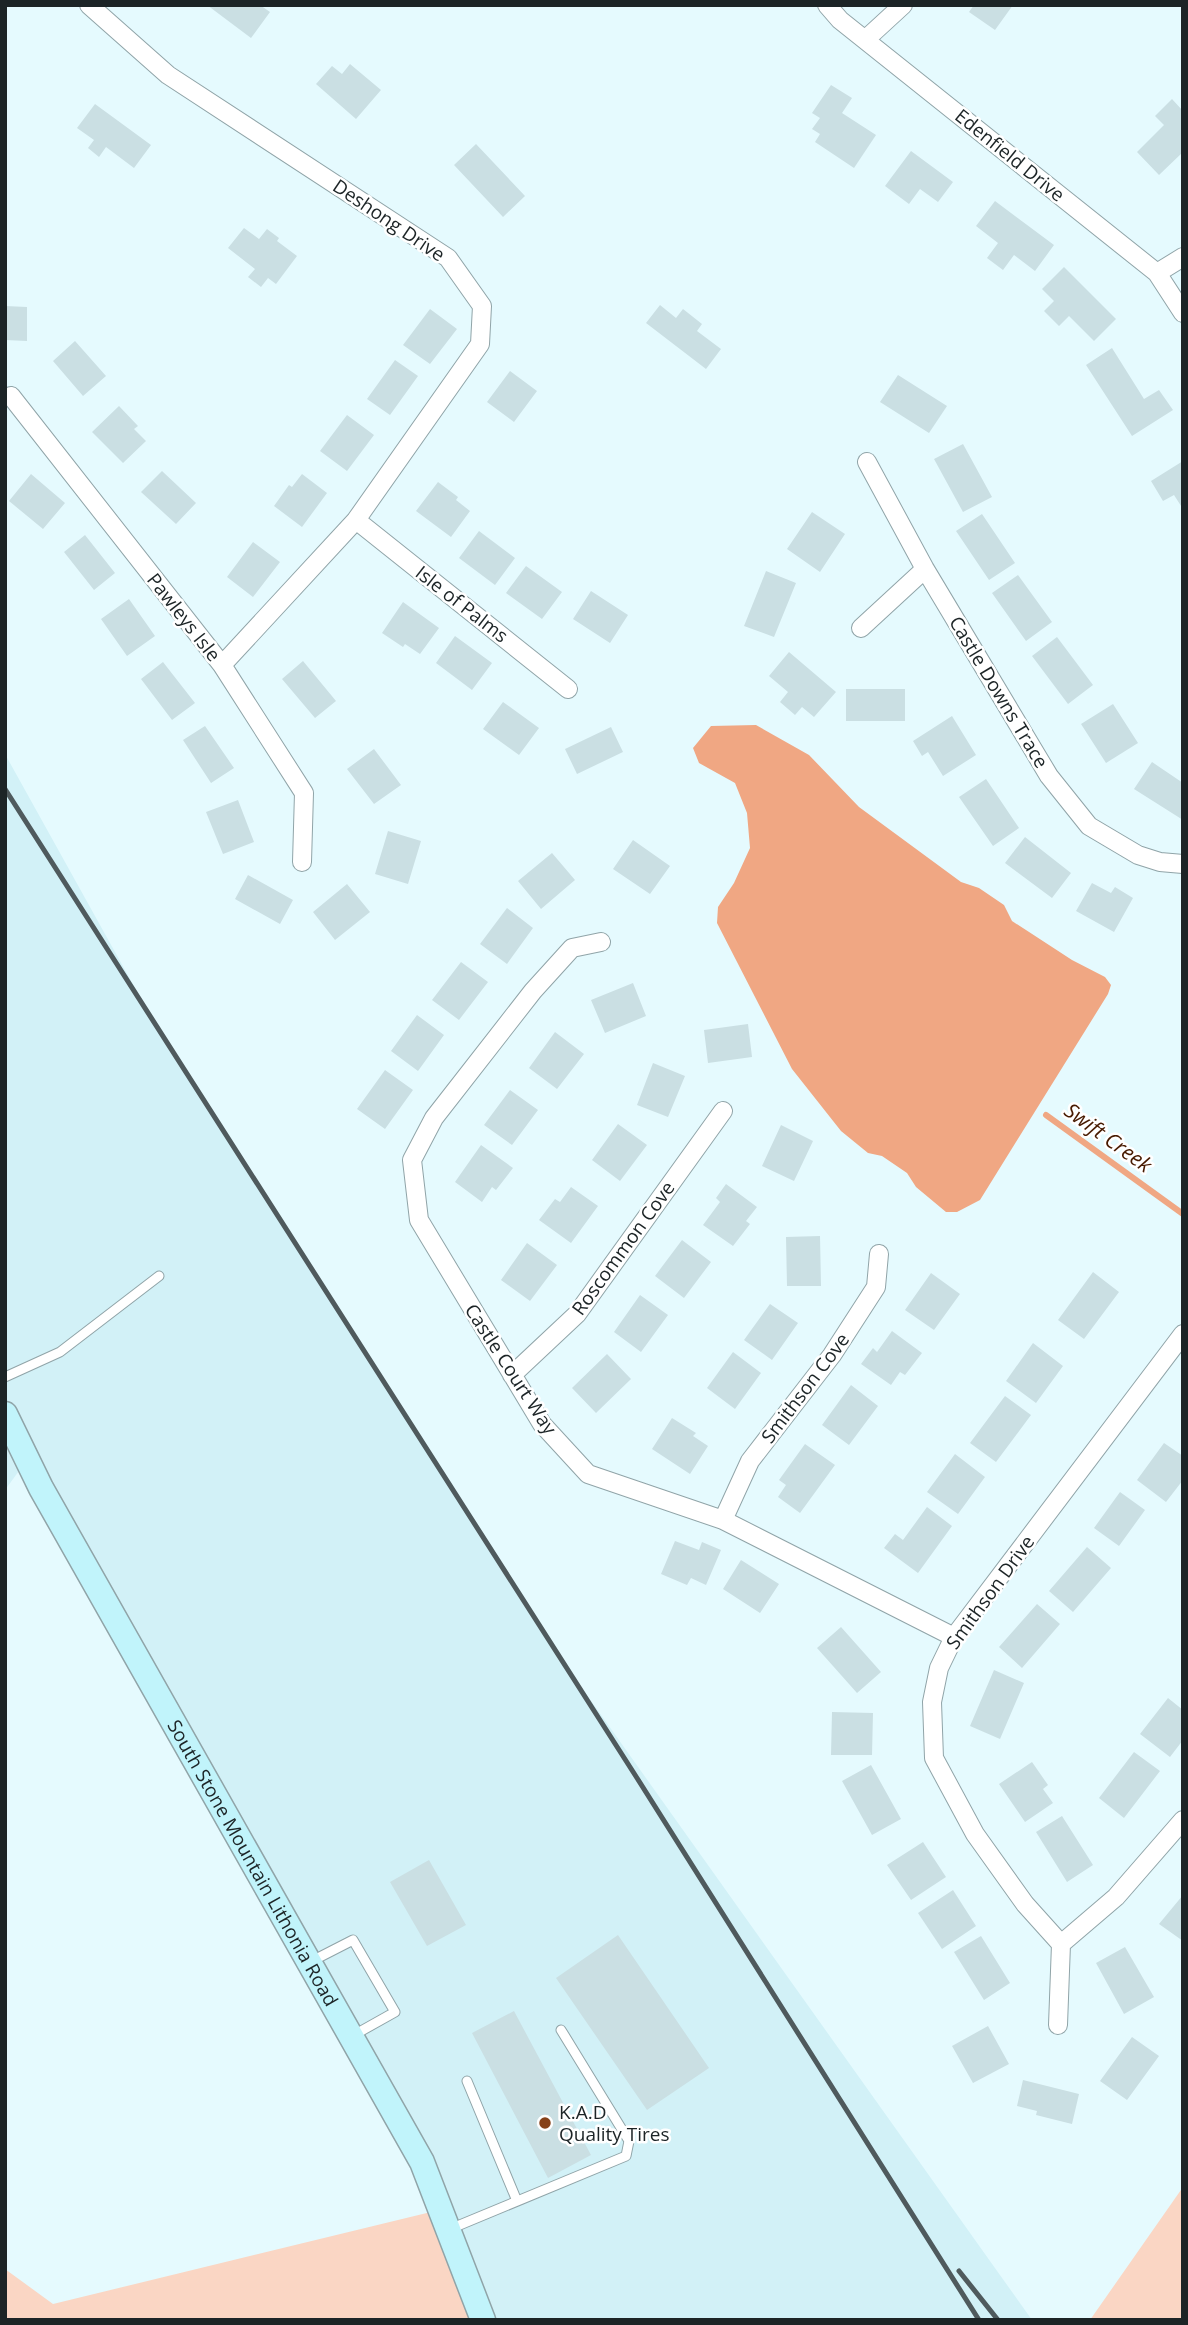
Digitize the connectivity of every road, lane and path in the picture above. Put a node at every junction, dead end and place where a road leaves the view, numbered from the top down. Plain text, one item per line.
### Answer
1 (89, 5) edge
2 (827, 5) edge
3 (903, 5) edge
4 (866, 39) junction
5 (1183, 257) edge
6 (1157, 272) junction
7 (1183, 313) edge
8 (11, 396) dead end
9 (867, 462) dead end
10 (356, 520) junction
11 (925, 569) junction
12 (861, 628) dead end
13 (222, 665) junction
14 (568, 688) dead end
15 (302, 862) dead end
16 (1183, 864) edge
17 (601, 942) dead end
18 (723, 1111) dead end
19 (879, 1255) dead end
20 (159, 1276) dead end
21 (1183, 1334) edge
22 (512, 1375) junction
23 (5, 1377) edge
24 (5, 1413) edge
25 (723, 1520) junction
26 (954, 1637) junction
27 (1183, 1820) edge
28 (1062, 1944) junction
29 (309, 1963) junction
30 (1058, 2025) dead end
31 (561, 2030) dead end
32 (350, 2036) junction
33 (467, 2081) dead end
34 (517, 2201) junction
35 (448, 2229) junction
36 (483, 2320) edge

1 - 10 street, Deshong Drive
2 - 4 street, Edenfield Drive
3 - 4 street
4 - 6 street, Edenfield Drive
5 - 6 street
6 - 7 street, Edenfield Drive
8 - 13 street, Pawleys Isle
9 - 11 street, Castle Downs Trace
10 - 13 street, Deshong Drive
10 - 14 street, Isle of Palms
11 - 12 street
11 - 16 street, Castle Downs Trace
13 - 15 street, Pawleys Isle
17 - 22 street, Castle Court Way
18 - 22 street, Roscommon Cove
19 - 25 street, Smithson Cove
20 - 23 lane
21 - 26 street, Smithson Drive
22 - 25 street, Castle Court Way
24 - 29 main road, South Stone Mountain Lithonia Road
25 - 26 street, Castle Court Way
26 - 28 street, Smithson Drive
27 - 28 street
28 - 30 street
29 - 32 main road, South Stone Mountain Lithonia Road
29 - 32 lane
31 - 34 lane
32 - 35 main road, South Stone Mountain Lithonia Road
33 - 34 lane
34 - 35 lane
35 - 36 main road, South Stone Mountain Lithonia Road

